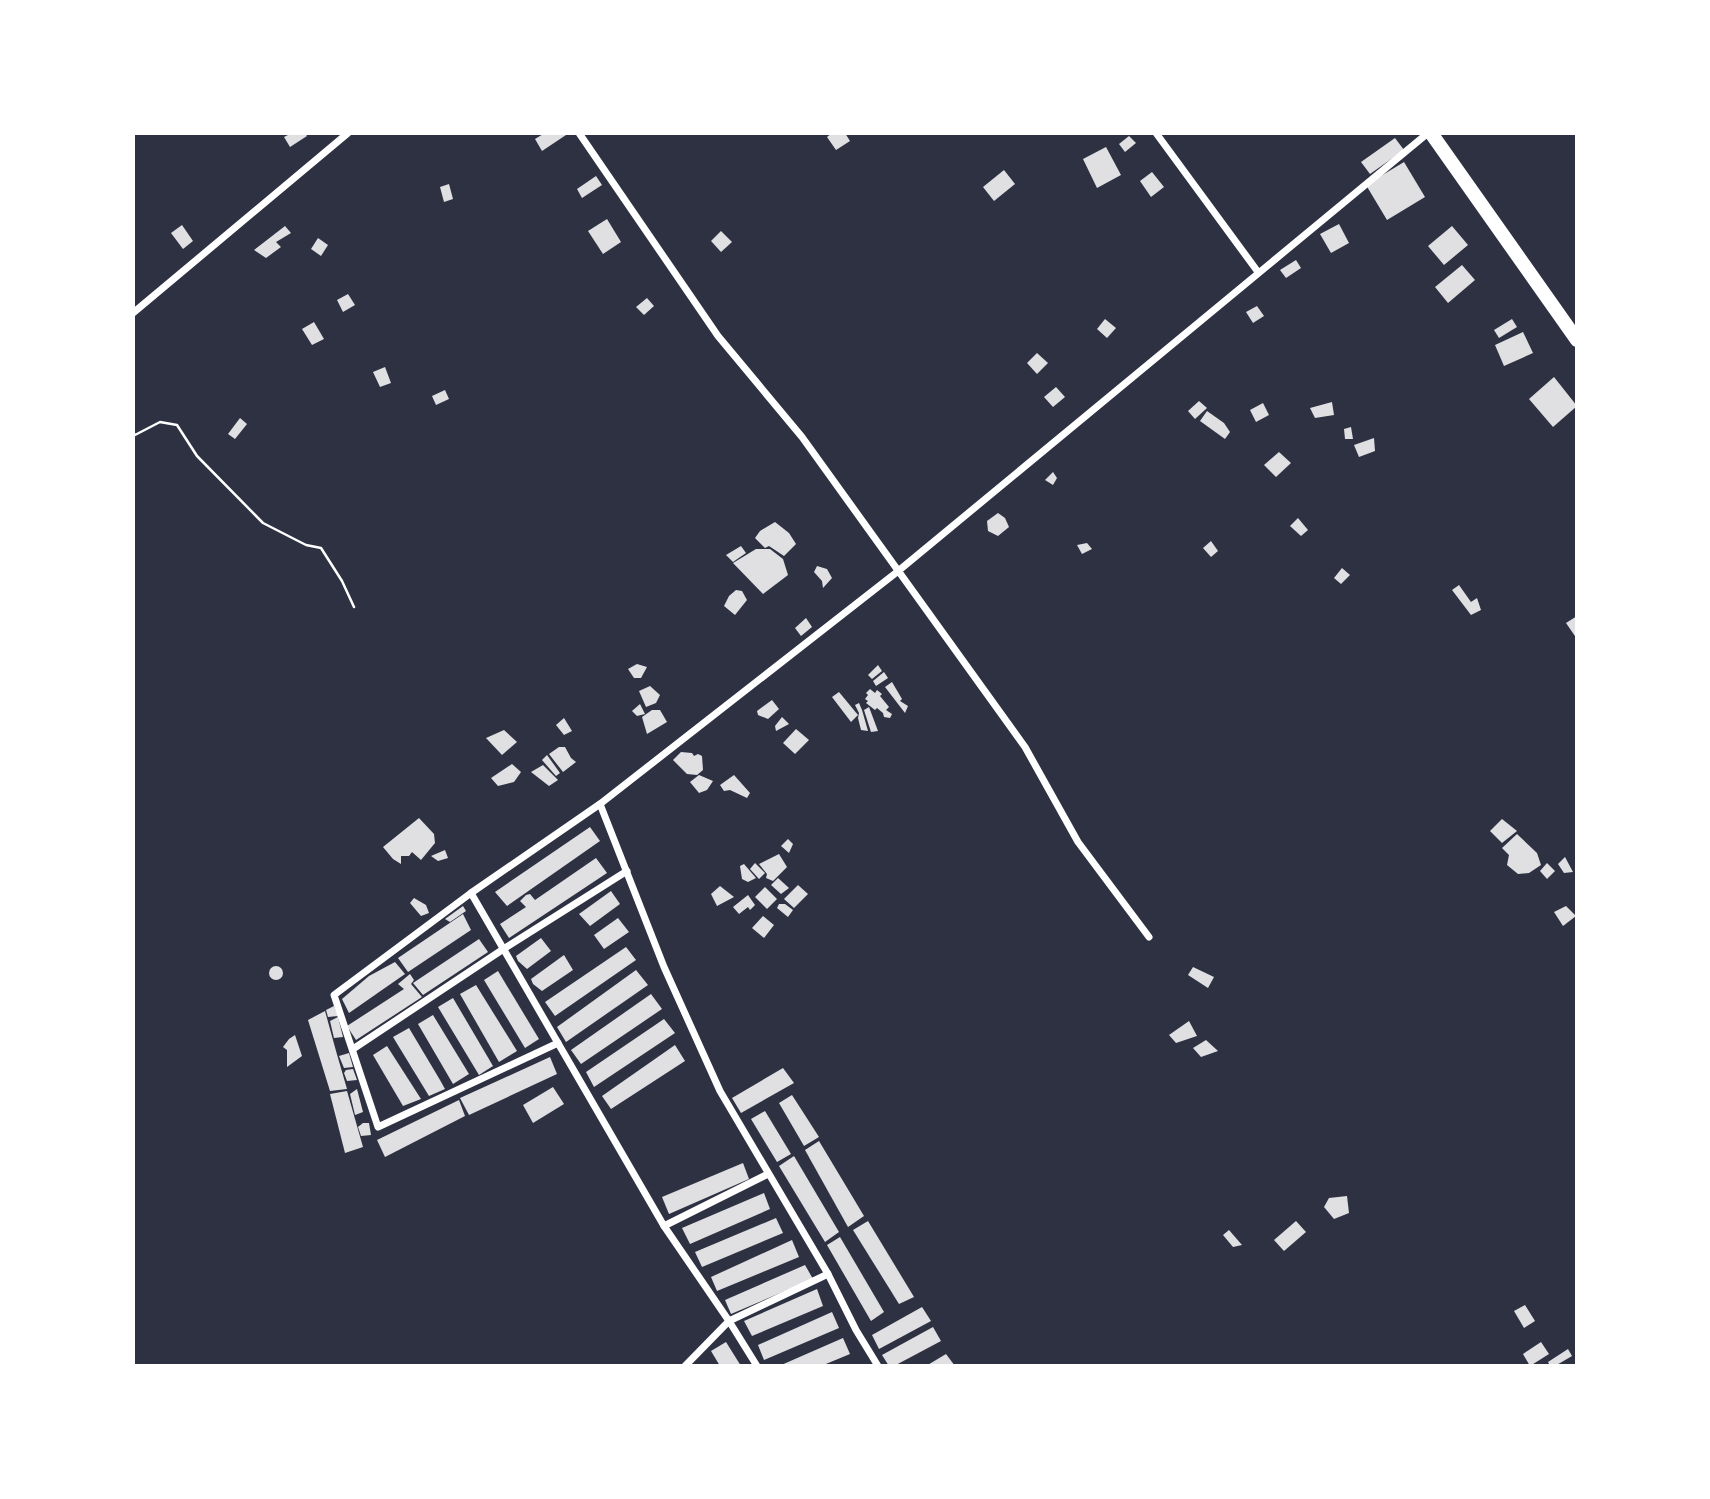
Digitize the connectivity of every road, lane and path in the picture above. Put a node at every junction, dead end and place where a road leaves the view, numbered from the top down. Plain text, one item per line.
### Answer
1 (348, 133) edge
2 (579, 133) edge
3 (1156, 133) edge
4 (1430, 133) edge
5 (1258, 272) junction
6 (133, 313) edge
7 (1577, 340) edge
8 (133, 433) edge
9 (897, 572) junction
10 (354, 607) dead end
11 (600, 804) junction
12 (627, 871) junction
13 (471, 893) junction
14 (1149, 937) dead end
15 (505, 948) junction
16 (558, 1043) junction
17 (353, 1049) junction
18 (768, 1174) junction
19 (664, 1226) junction
20 (828, 1274) junction
21 (729, 1321) junction
22 (685, 1366) edge
23 (757, 1366) edge
24 (878, 1366) edge

1 - 6 street
2 - 9 street
3 - 5 street
4 - 5 street
4 - 7 highway
5 - 9 street
8 - 10 path
9 - 11 street
9 - 14 street
11 - 12 street
11 - 13 street
12 - 15 street
12 - 18 street
13 - 15 street
13 - 17 street
15 - 16 street
15 - 17 street
16 - 17 street
16 - 19 street
18 - 19 street
18 - 20 street
19 - 21 street
20 - 21 street
20 - 24 street
21 - 22 street
21 - 23 street

